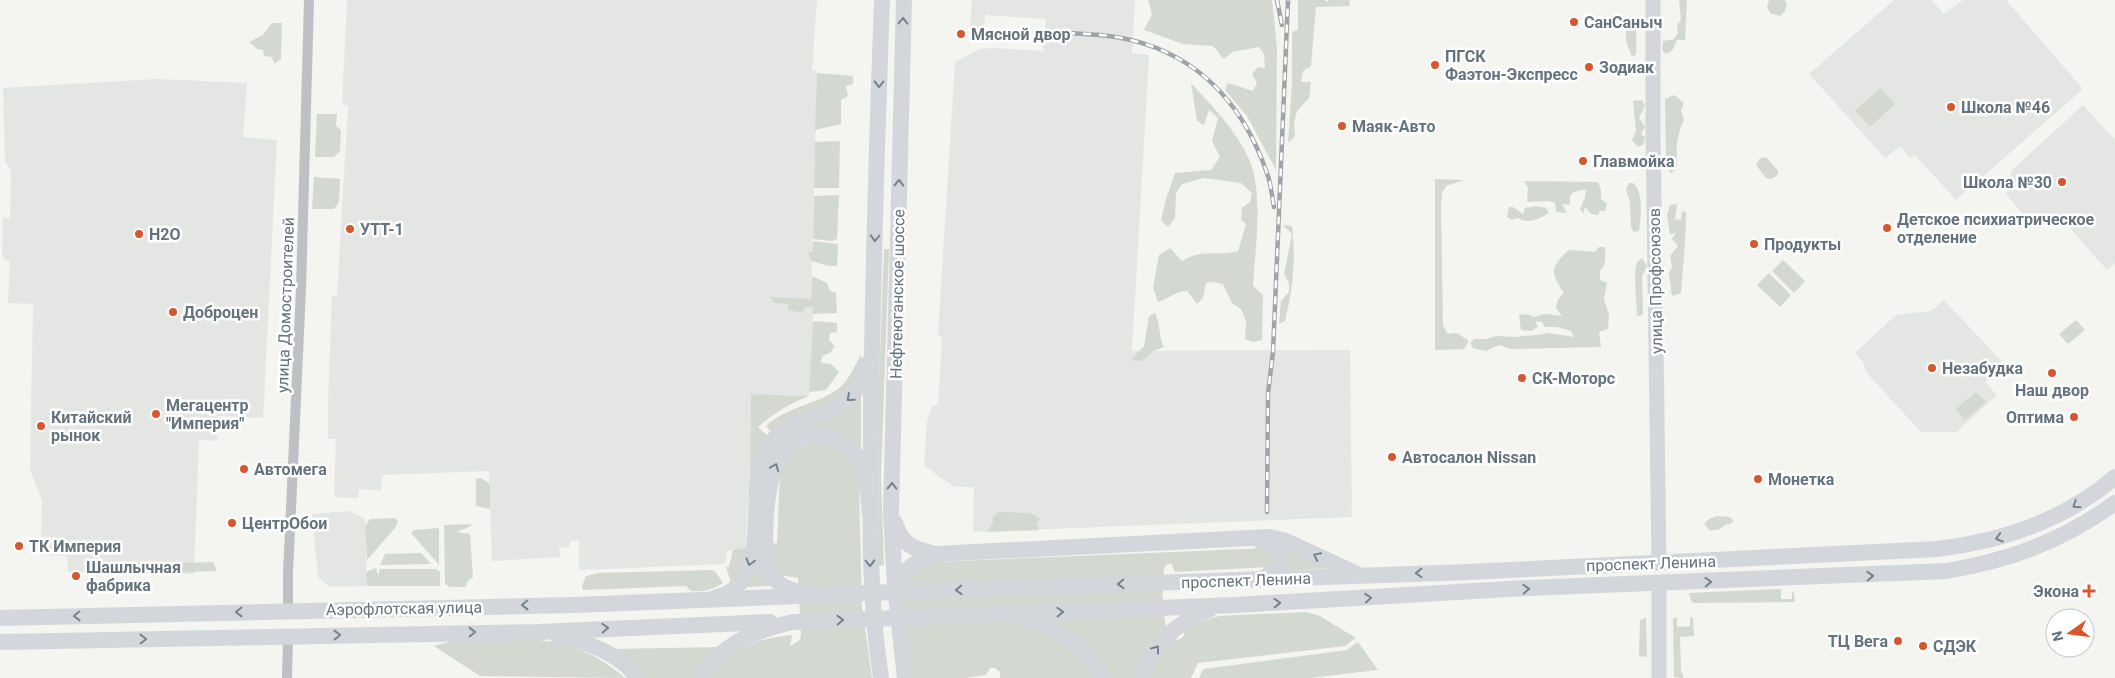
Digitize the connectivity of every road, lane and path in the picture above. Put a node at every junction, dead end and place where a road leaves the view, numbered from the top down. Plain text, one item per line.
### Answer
1 (309, 0) edge
2 (882, 0) edge
3 (904, 0) edge
4 (1653, 0) edge
5 (872, 337) junction
6 (2115, 477) edge
7 (2115, 503) edge
8 (891, 512) junction
9 (870, 514) junction
10 (1246, 540) junction
11 (936, 554) junction
12 (1659, 563) junction
13 (1362, 576) junction
14 (1259, 580) junction
15 (1659, 583) junction
16 (895, 587) junction
17 (797, 594) junction
18 (695, 600) junction
19 (1235, 605) junction
20 (288, 610) junction
21 (1011, 614) junction
22 (0, 618) edge
23 (793, 622) junction
24 (539, 632) junction
25 (288, 636) junction
26 (0, 642) edge
27 (287, 678) edge
28 (638, 678) edge
29 (700, 678) edge
30 (881, 678) edge
31 (904, 678) edge
32 (1102, 678) edge
33 (1141, 678) edge
34 (1659, 678) edge

1 - 20 street, улица Домостроителей
2 -> 5 main road, Нефтеюганское шоссе
8 -> 3 main road, Нефтеюганское шоссе
4 - 12 main road, улица Профсоюзов
5 - 9 main road, Нефтеюганское шоссе
5 -> 18 main road
6 -> 12 main road, проспект Ленина
15 -> 7 main road, проспект Ленина
8 - 11 main road
8 - 16 main road, Нефтеюганское шоссе
17 -> 9 main road
9 -> 30 main road
10 - 11 main road
13 -> 10 main road
10 - 14 main road
11 - 16 main road
12 -> 13 main road, проспект Ленина
12 - 15 main road
13 - 14 main road, проспект Ленина
14 -> 17 main road, проспект Ленина
19 -> 15 main road, проспект Ленина
15 - 34 main road
16 - 31 main road, Нефтеюганское шоссе
17 - 18 main road, Аэрофлотская улица
18 -> 20 main road, Аэрофлотская улица
21 -> 19 main road, проспект Ленина
33 -> 19 main road
20 -> 22 main road, Аэрофлотская улица
20 - 25 main road
23 -> 21 main road, проспект Ленина
21 - 32 main road
24 -> 23 main road, Аэрофлотская улица
23 - 29 main road
25 -> 24 main road, Аэрофлотская улица
24 - 28 main road
26 -> 25 main road, Аэрофлотская улица
25 - 27 street

